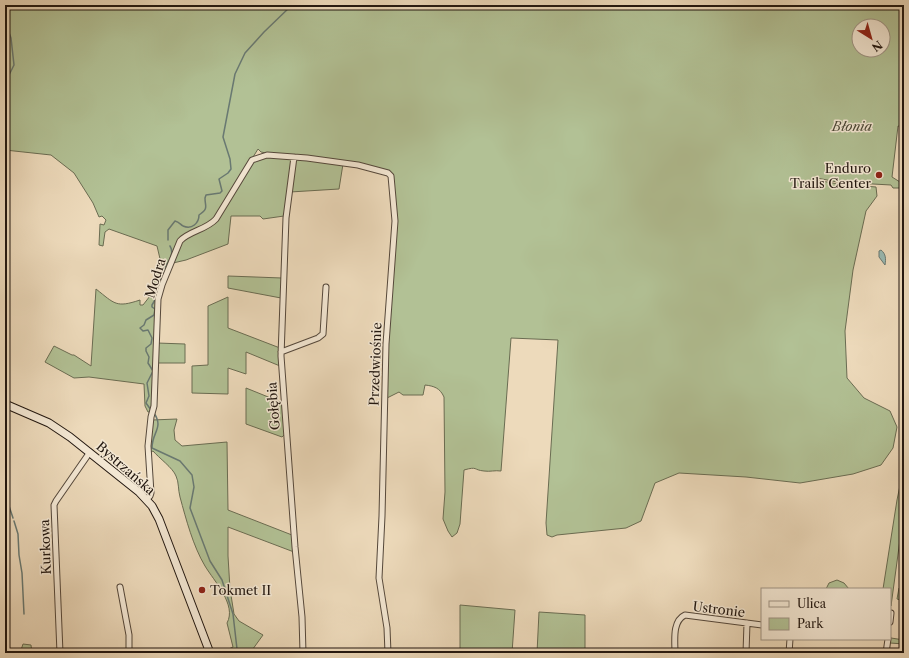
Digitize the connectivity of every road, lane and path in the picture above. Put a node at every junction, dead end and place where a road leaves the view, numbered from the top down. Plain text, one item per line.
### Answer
1 (294, 157) junction
2 (326, 287) dead end
3 (281, 352) junction
4 (5, 404) edge
5 (90, 452) junction
6 (147, 499) junction
7 (120, 587) dead end
8 (747, 623) junction
9 (761, 625) edge
10 (790, 640) edge
11 (888, 640) edge
12 (60, 653) edge
13 (129, 653) edge
14 (211, 653) edge
15 (303, 653) edge
16 (388, 653) edge
17 (675, 653) edge
18 (746, 653) edge
19 (789, 653) edge
20 (886, 653) edge

1 - 3 street, Gołębia
1 - 6 street, Modra
1 - 16 street, Przedwiośnie
2 - 3 street
3 - 15 street, Gołębia
4 - 5 main road, Bystrzańska
5 - 6 main road, Bystrzańska
5 - 12 street, Kurkowa
6 - 14 main road, Bystrzańska
7 - 13 street
8 - 9 street, Ustronie
8 - 17 street, Ustronie
8 - 18 street
10 - 19 street
11 - 20 street

